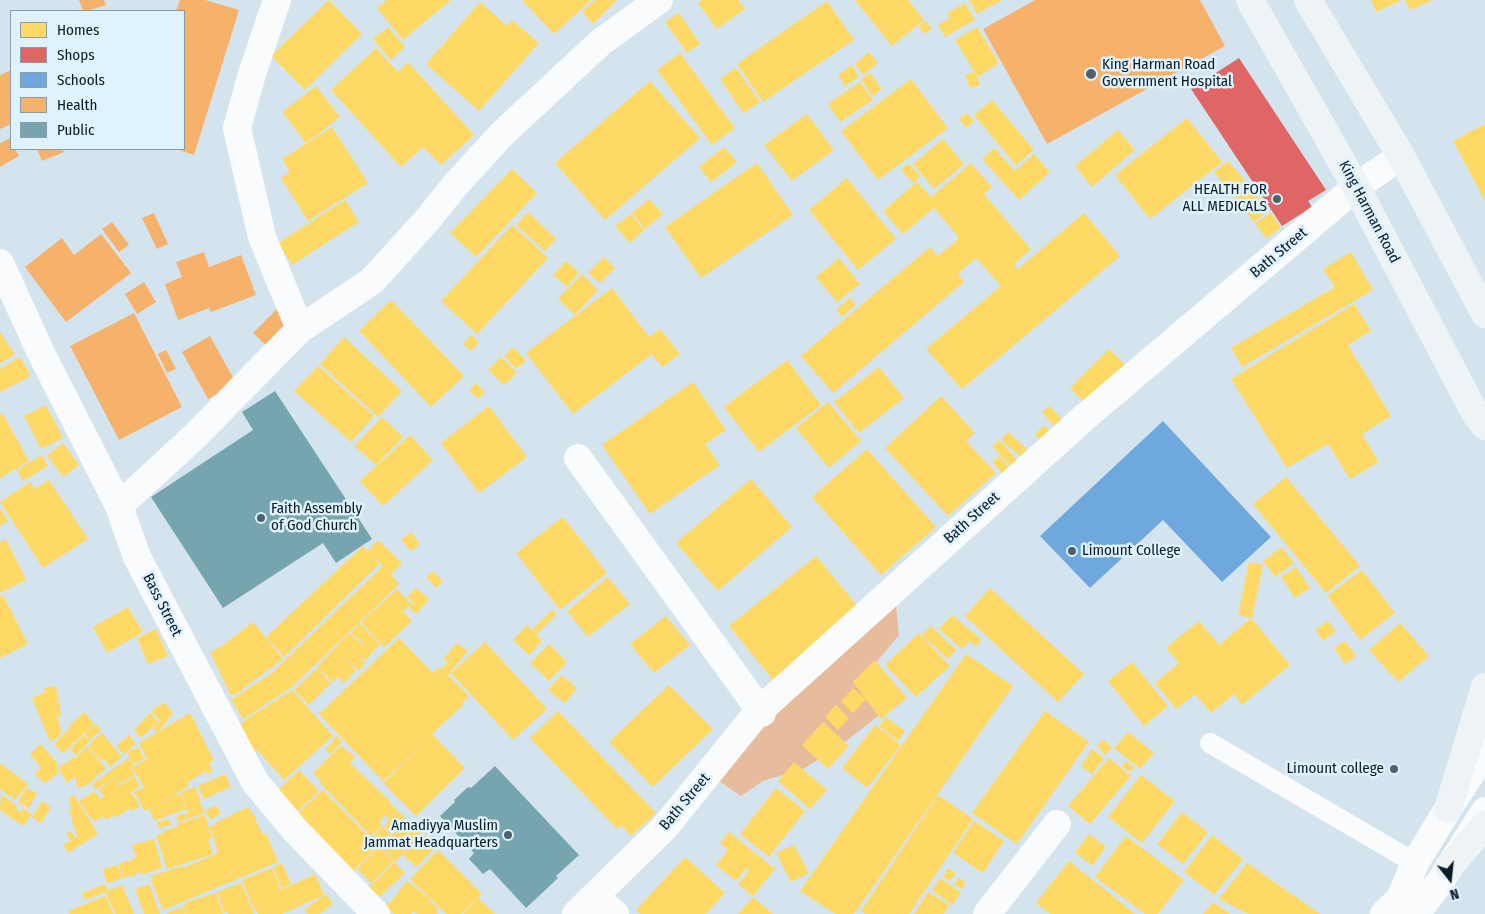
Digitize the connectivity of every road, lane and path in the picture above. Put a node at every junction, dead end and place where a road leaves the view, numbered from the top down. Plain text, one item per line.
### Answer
1 (277, 0) edge
2 (659, 0) edge
3 (1250, 0) edge
4 (1308, 0) edge
5 (1401, 156) junction
6 (1356, 187) junction
7 (0, 263) edge
8 (1485, 314) edge
9 (300, 329) junction
10 (1480, 419) edge
11 (1485, 444) edge
12 (578, 458) dead end
13 (119, 506) junction
14 (1485, 687) edge
15 (758, 712) junction
16 (1210, 743) dead end
17 (1485, 752) edge
18 (1448, 809) junction
19 (1485, 811) edge
20 (1057, 824) dead end
21 (1485, 825) edge
22 (1415, 863) junction
23 (1449, 867) junction
24 (595, 908) edge
25 (1414, 913) edge
26 (376, 914) edge
27 (987, 914) edge
28 (1384, 914) edge

1 - 9 street
2 - 9 street
3 - 6 main road, King Harman Road
4 - 5 main road
5 - 6 street, Bath Street
5 - 8 main road
6 - 10 main road, King Harman Road
6 - 15 street, Bath Street
7 - 13 street, Bass Street
9 - 13 street
10 - 11 main road, King Harman Road
12 - 15 street
13 - 26 street, Bass Street
14 - 18 main road
15 - 24 street, Bath Street
16 - 22 lane
17 - 18 street
18 - 22 street
19 - 23 street
20 - 27 street
21 - 23 main road
22 - 28 street
23 - 25 street

